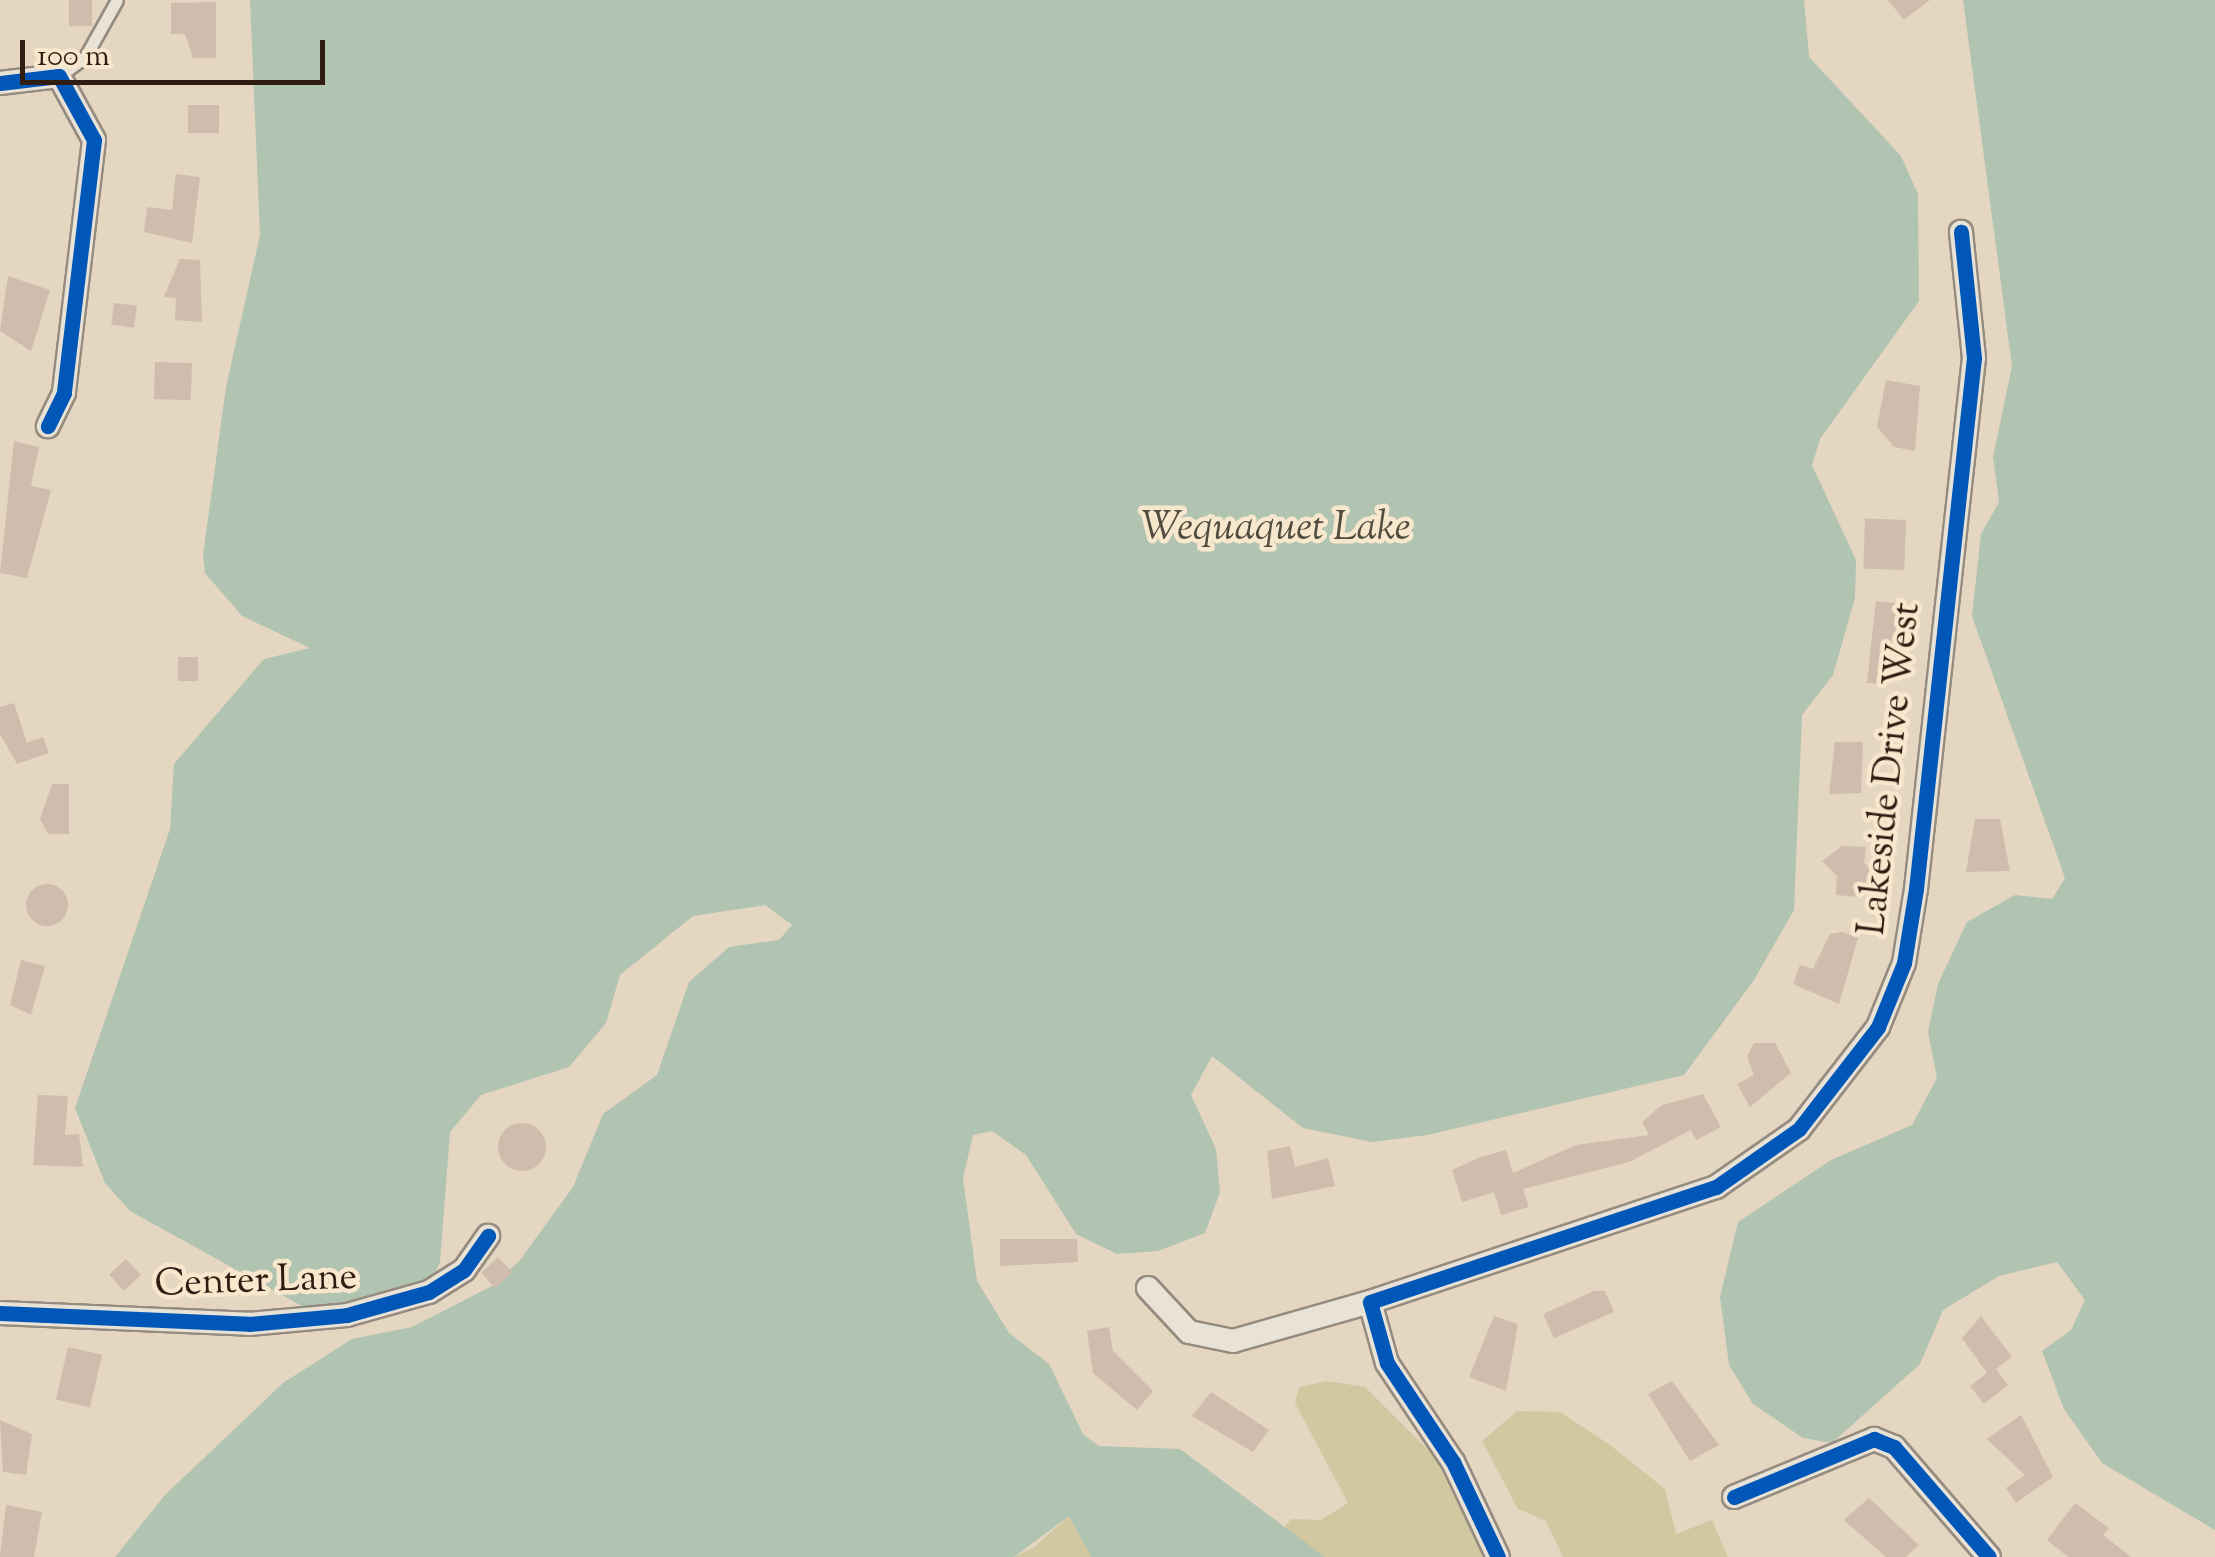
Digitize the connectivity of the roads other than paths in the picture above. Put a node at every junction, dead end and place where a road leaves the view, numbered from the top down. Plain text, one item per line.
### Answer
1 (116, 0) edge
2 (59, 76) junction
3 (0, 83) edge
4 (1961, 232) dead end
5 (48, 426) dead end
6 (488, 1236) dead end
7 (1148, 1288) dead end
8 (1370, 1302) junction
9 (0, 1313) edge
10 (1734, 1497) dead end
11 (1498, 1557) edge
12 (1988, 1557) edge

1 - 2 lane
2 - 3 street
2 - 5 street
4 - 8 street, Lakeside Drive West
6 - 9 street, Center Lane
7 - 8 street, Lakeside Drive West
8 - 11 street
10 - 12 street

